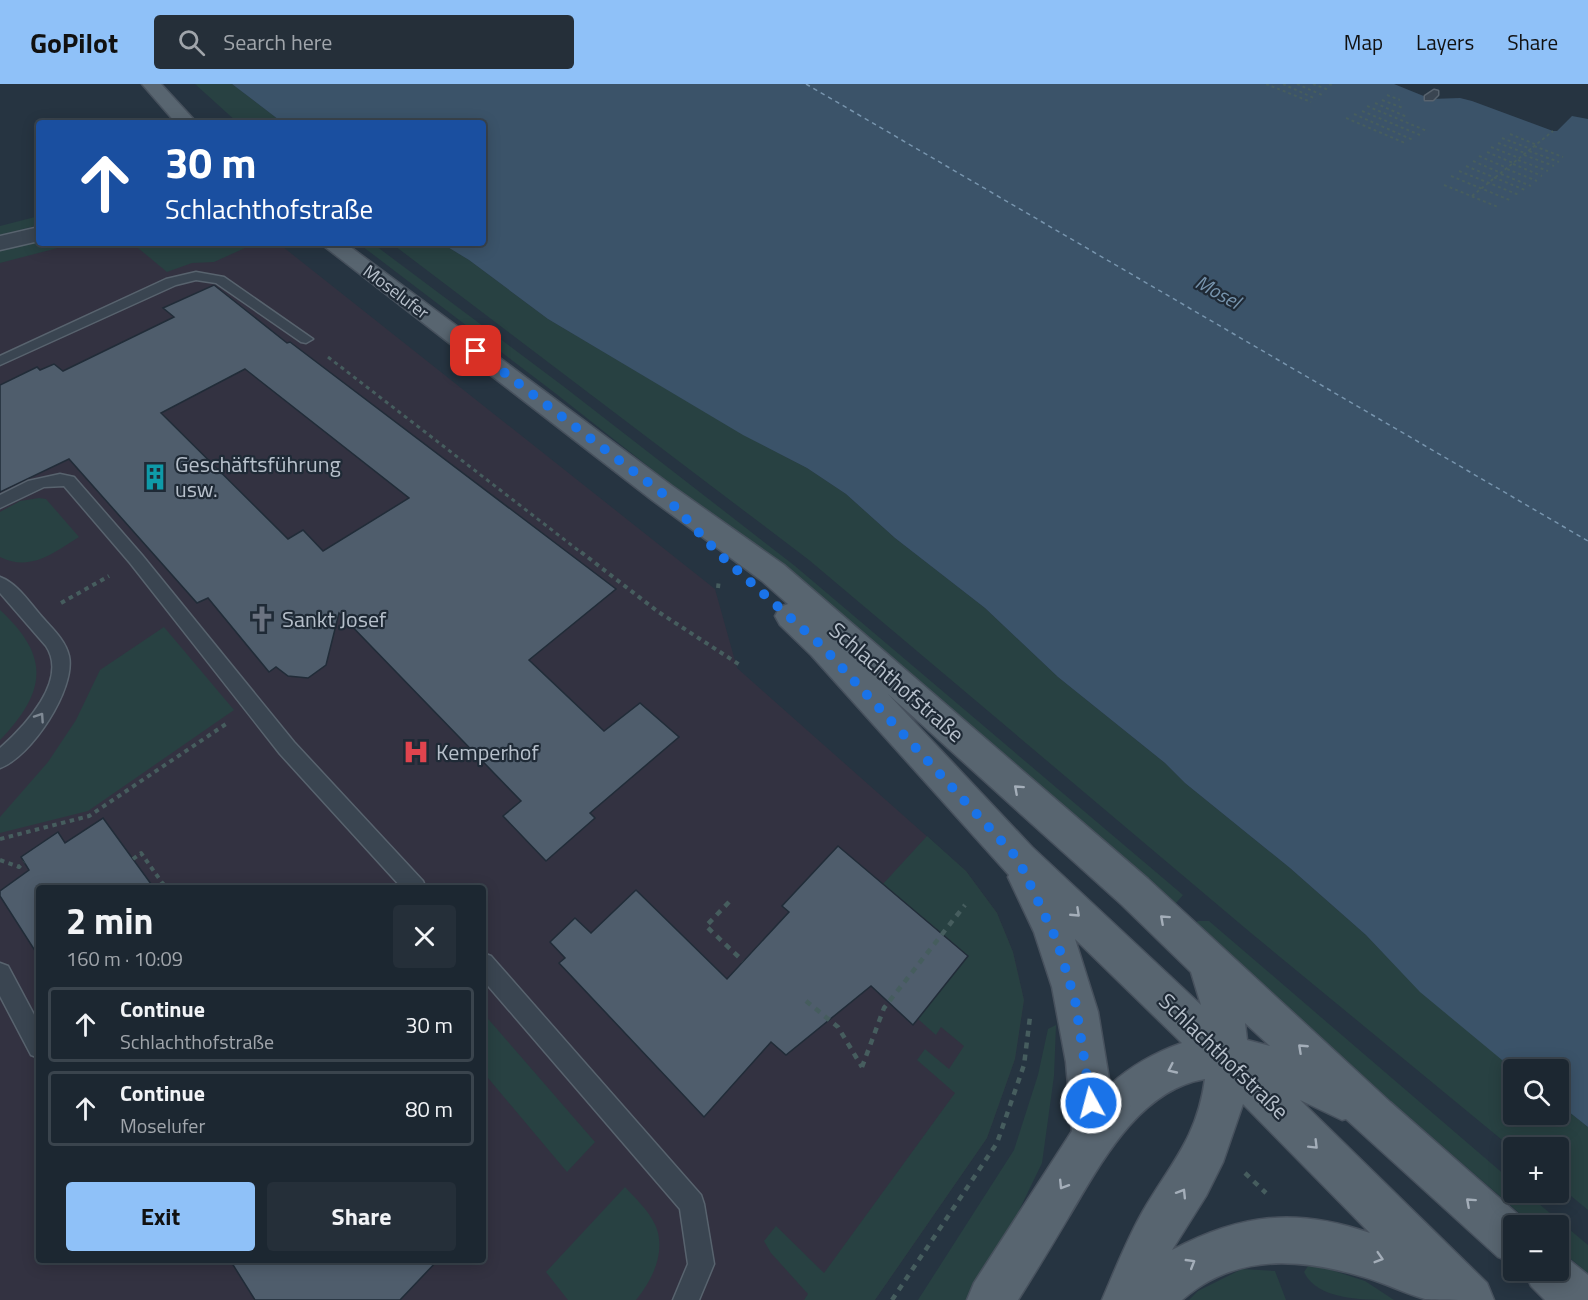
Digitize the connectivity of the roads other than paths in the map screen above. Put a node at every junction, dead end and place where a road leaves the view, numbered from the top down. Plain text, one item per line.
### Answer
1 (151, 84) edge
2 (183, 120) edge
3 (36, 235) edge
4 (0, 243) edge
5 (335, 246) edge
6 (306, 339) road end
7 (0, 361) edge
8 (662, 493) junction
9 (0, 502) edge
10 (0, 584) edge
11 (0, 760) edge
12 (1018, 859) junction
13 (413, 885) edge
14 (1206, 959) junction
15 (486, 967) edge
16 (0, 974) edge
17 (36, 1041) edge
18 (1228, 1059) junction
19 (1376, 1117) junction
20 (1094, 1136) junction
21 (1503, 1231) edge
22 (1559, 1281) edge
23 (1464, 1295) edge
24 (686, 1300) edge
25 (991, 1300) edge
26 (1126, 1300) edge
27 (1146, 1300) edge
28 (1580, 1300) edge

1 - 2 main road
3 - 4 street
5 - 8 main road, Moselufer
6 - 7 lane
8 - 12 main road, Schlachthofstraße
14 -> 8 main road, Schlachthofstraße
9 - 13 lane
11 -> 10 lane
12 -> 18 main road, Schlachthofstraße
12 - 20 main road
14 - 18 main road
19 -> 14 main road, Schlachthofstraße
15 - 24 lane
16 - 17 lane
18 - 19 main road
18 -> 20 main road
18 -> 23 main road, Schlachthofstraße
26 -> 18 main road
21 -> 19 main road, Schlachthofstraße
20 -> 25 main road
22 - 28 main road
27 -> 23 main road

